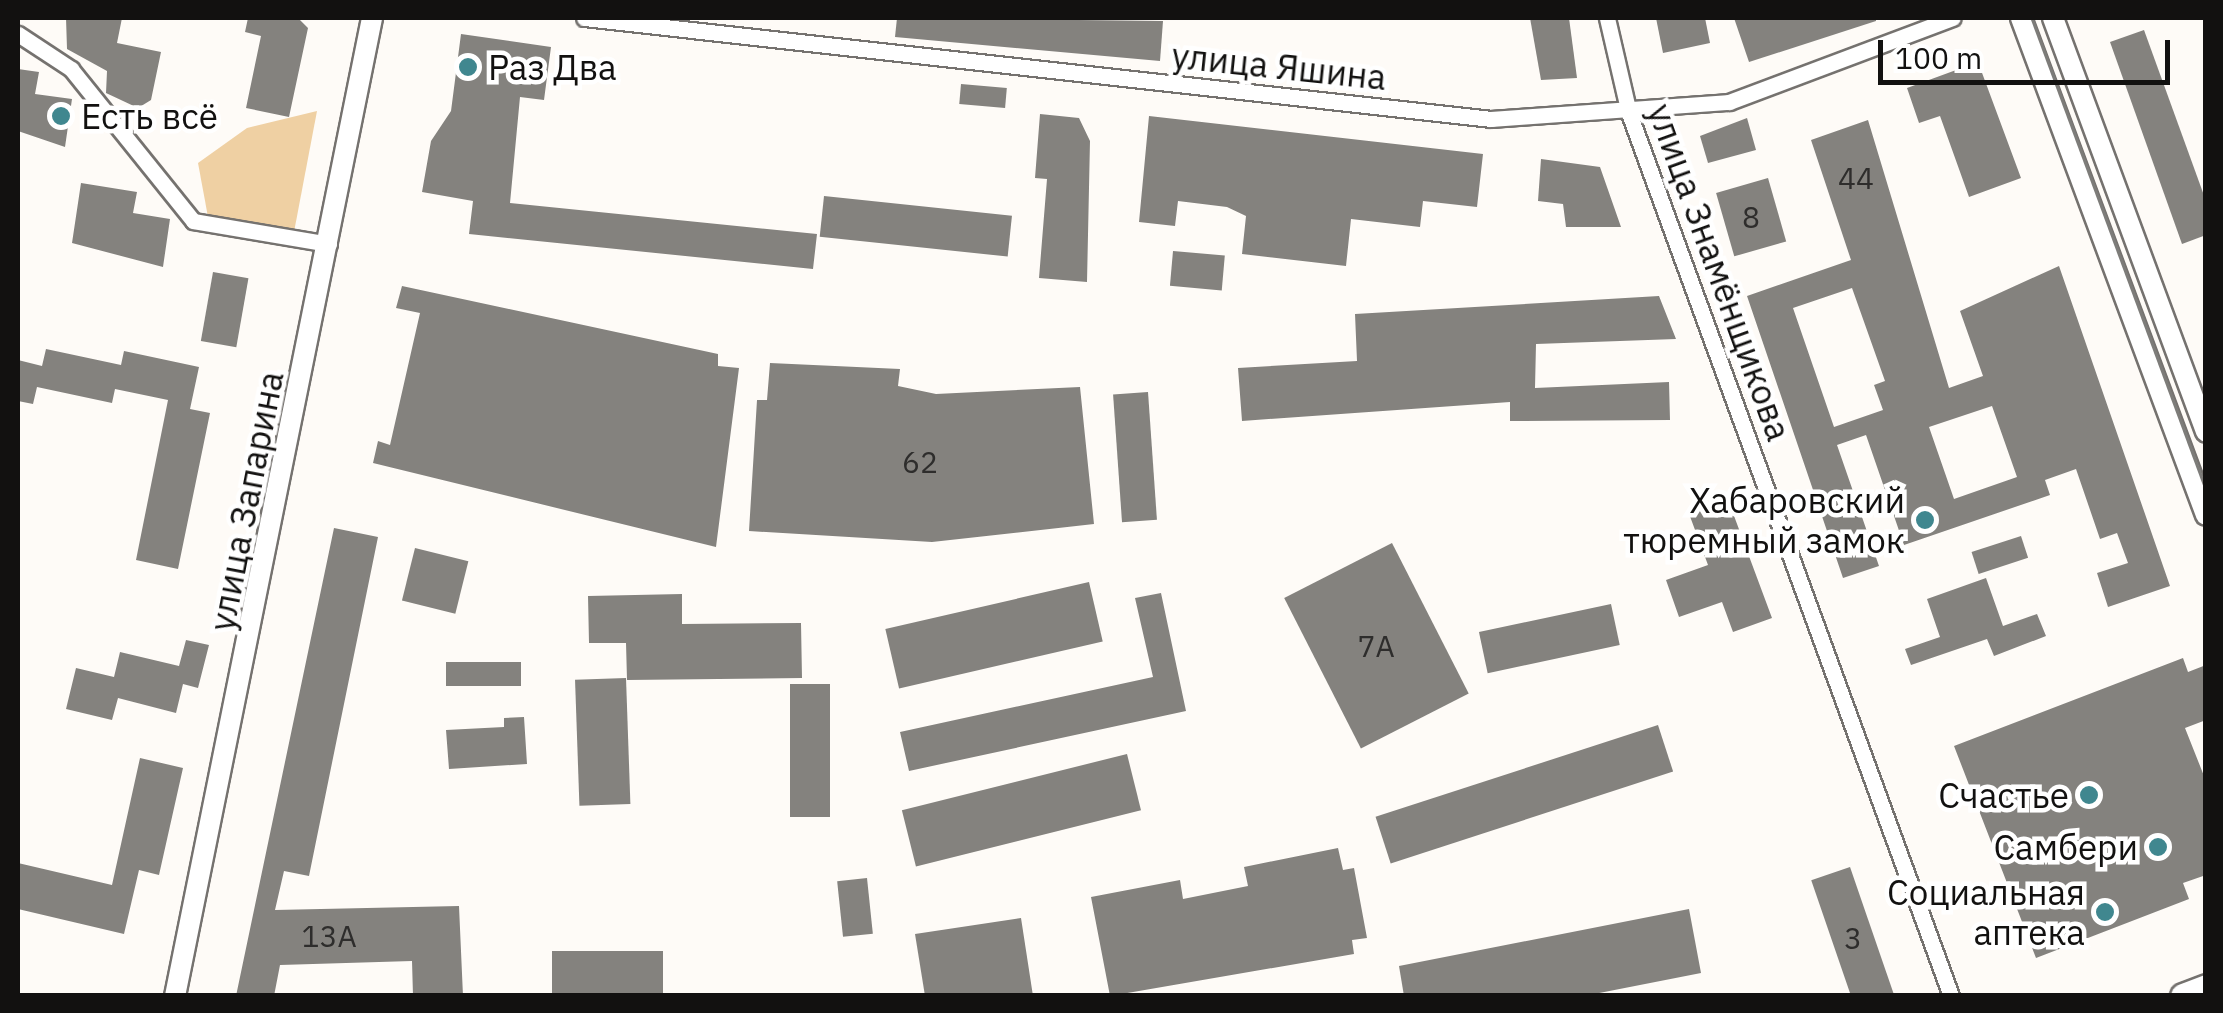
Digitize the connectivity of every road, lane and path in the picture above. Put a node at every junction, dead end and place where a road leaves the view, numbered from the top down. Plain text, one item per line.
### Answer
1 (372, 18) edge
2 (584, 18) edge
3 (1607, 18) edge
4 (1953, 18) edge
5 (2021, 18) edge
6 (2053, 18) edge
7 (18, 34) edge
8 (1629, 113) junction
9 (328, 244) junction
10 (2206, 432) edge
11 (2206, 515) edge
12 (2206, 987) edge
13 (176, 996) edge
14 (1951, 996) edge
15 (2183, 996) edge

1 - 9 street, улица Запарина
2 - 8 street, улица Яшина
3 - 8 street, улица Знамёнщикова
4 - 8 street, улица Яшина
5 - 11 street
6 - 10 street
7 - 9 street
8 - 14 street, улица Знамёнщикова
9 - 13 street, улица Запарина
12 - 15 main road

